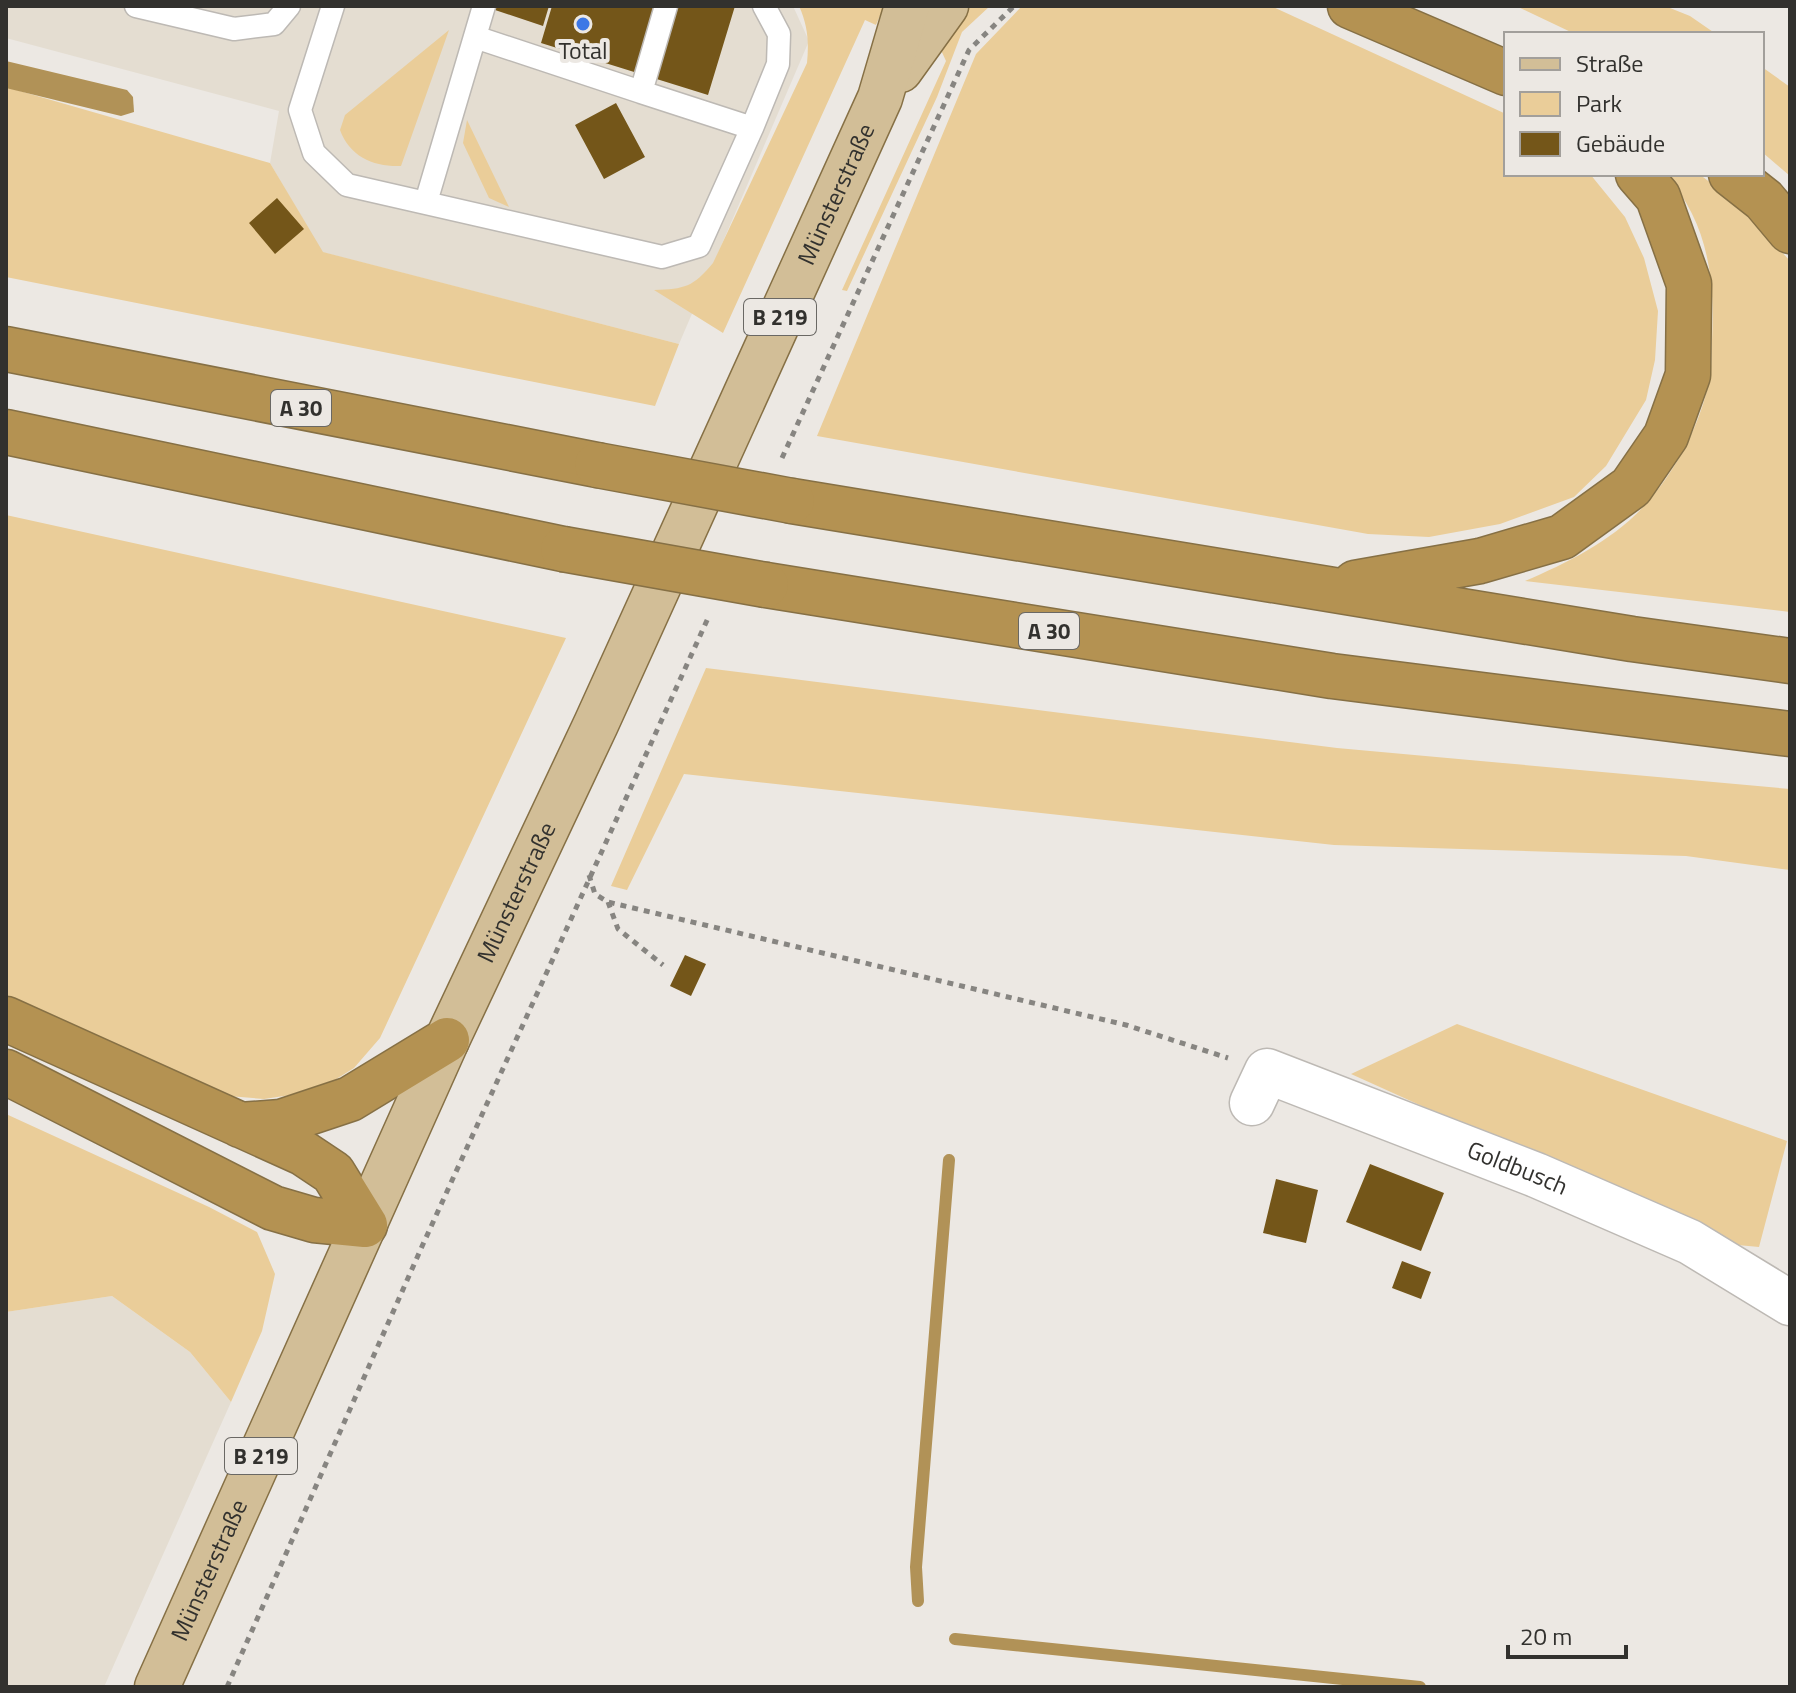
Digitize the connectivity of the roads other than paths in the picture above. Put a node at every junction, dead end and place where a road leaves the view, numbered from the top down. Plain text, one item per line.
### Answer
1 (136, 6) edge
2 (289, 6) edge
3 (333, 6) edge
4 (484, 6) edge
5 (666, 6) edge
6 (764, 6) edge
7 (907, 6) edge
8 (946, 6) edge
9 (1350, 6) edge
10 (1421, 6) edge
11 (475, 37) junction
12 (1504, 43) edge
13 (1504, 72) edge
14 (641, 92) junction
15 (880, 98) junction
16 (752, 128) junction
17 (1640, 176) edge
18 (1734, 176) edge
19 (426, 202) junction
20 (1790, 231) edge
21 (6, 349) edge
22 (6, 432) edge
23 (71, 447) junction
24 (6, 456) edge
25 (1324, 588) junction
26 (1790, 661) edge
27 (1790, 734) edge
28 (6, 1019) edge
29 (447, 1040) junction
30 (6, 1072) edge
31 (1259, 1087) road end
32 (238, 1125) junction
33 (365, 1225) junction
34 (1790, 1303) edge
35 (157, 1687) edge

1 - 2 lane
3 - 19 lane
4 - 11 lane
5 - 14 lane
6 - 16 lane
7 - 15 main road, Münsterstraße / B 219
8 - 15 main road, Münsterstraße / B 219
9 - 13 highway
10 - 12 highway
11 - 14 lane
11 - 19 lane
14 - 16 lane
15 - 29 main road, Münsterstraße / B 219
16 - 19 lane
17 - 25 highway
18 - 20 highway
21 - 25 highway, A 30, bridge
22 - 23 highway, A 30
23 - 24 highway
23 - 27 highway, A 30, bridge
25 - 26 highway, A 30
28 - 32 highway
29 - 32 highway
29 - 33 main road, Münsterstraße / B 219
30 - 33 highway
31 - 34 street, Goldbusch
32 - 33 highway
33 - 35 main road, Münsterstraße / B 219

